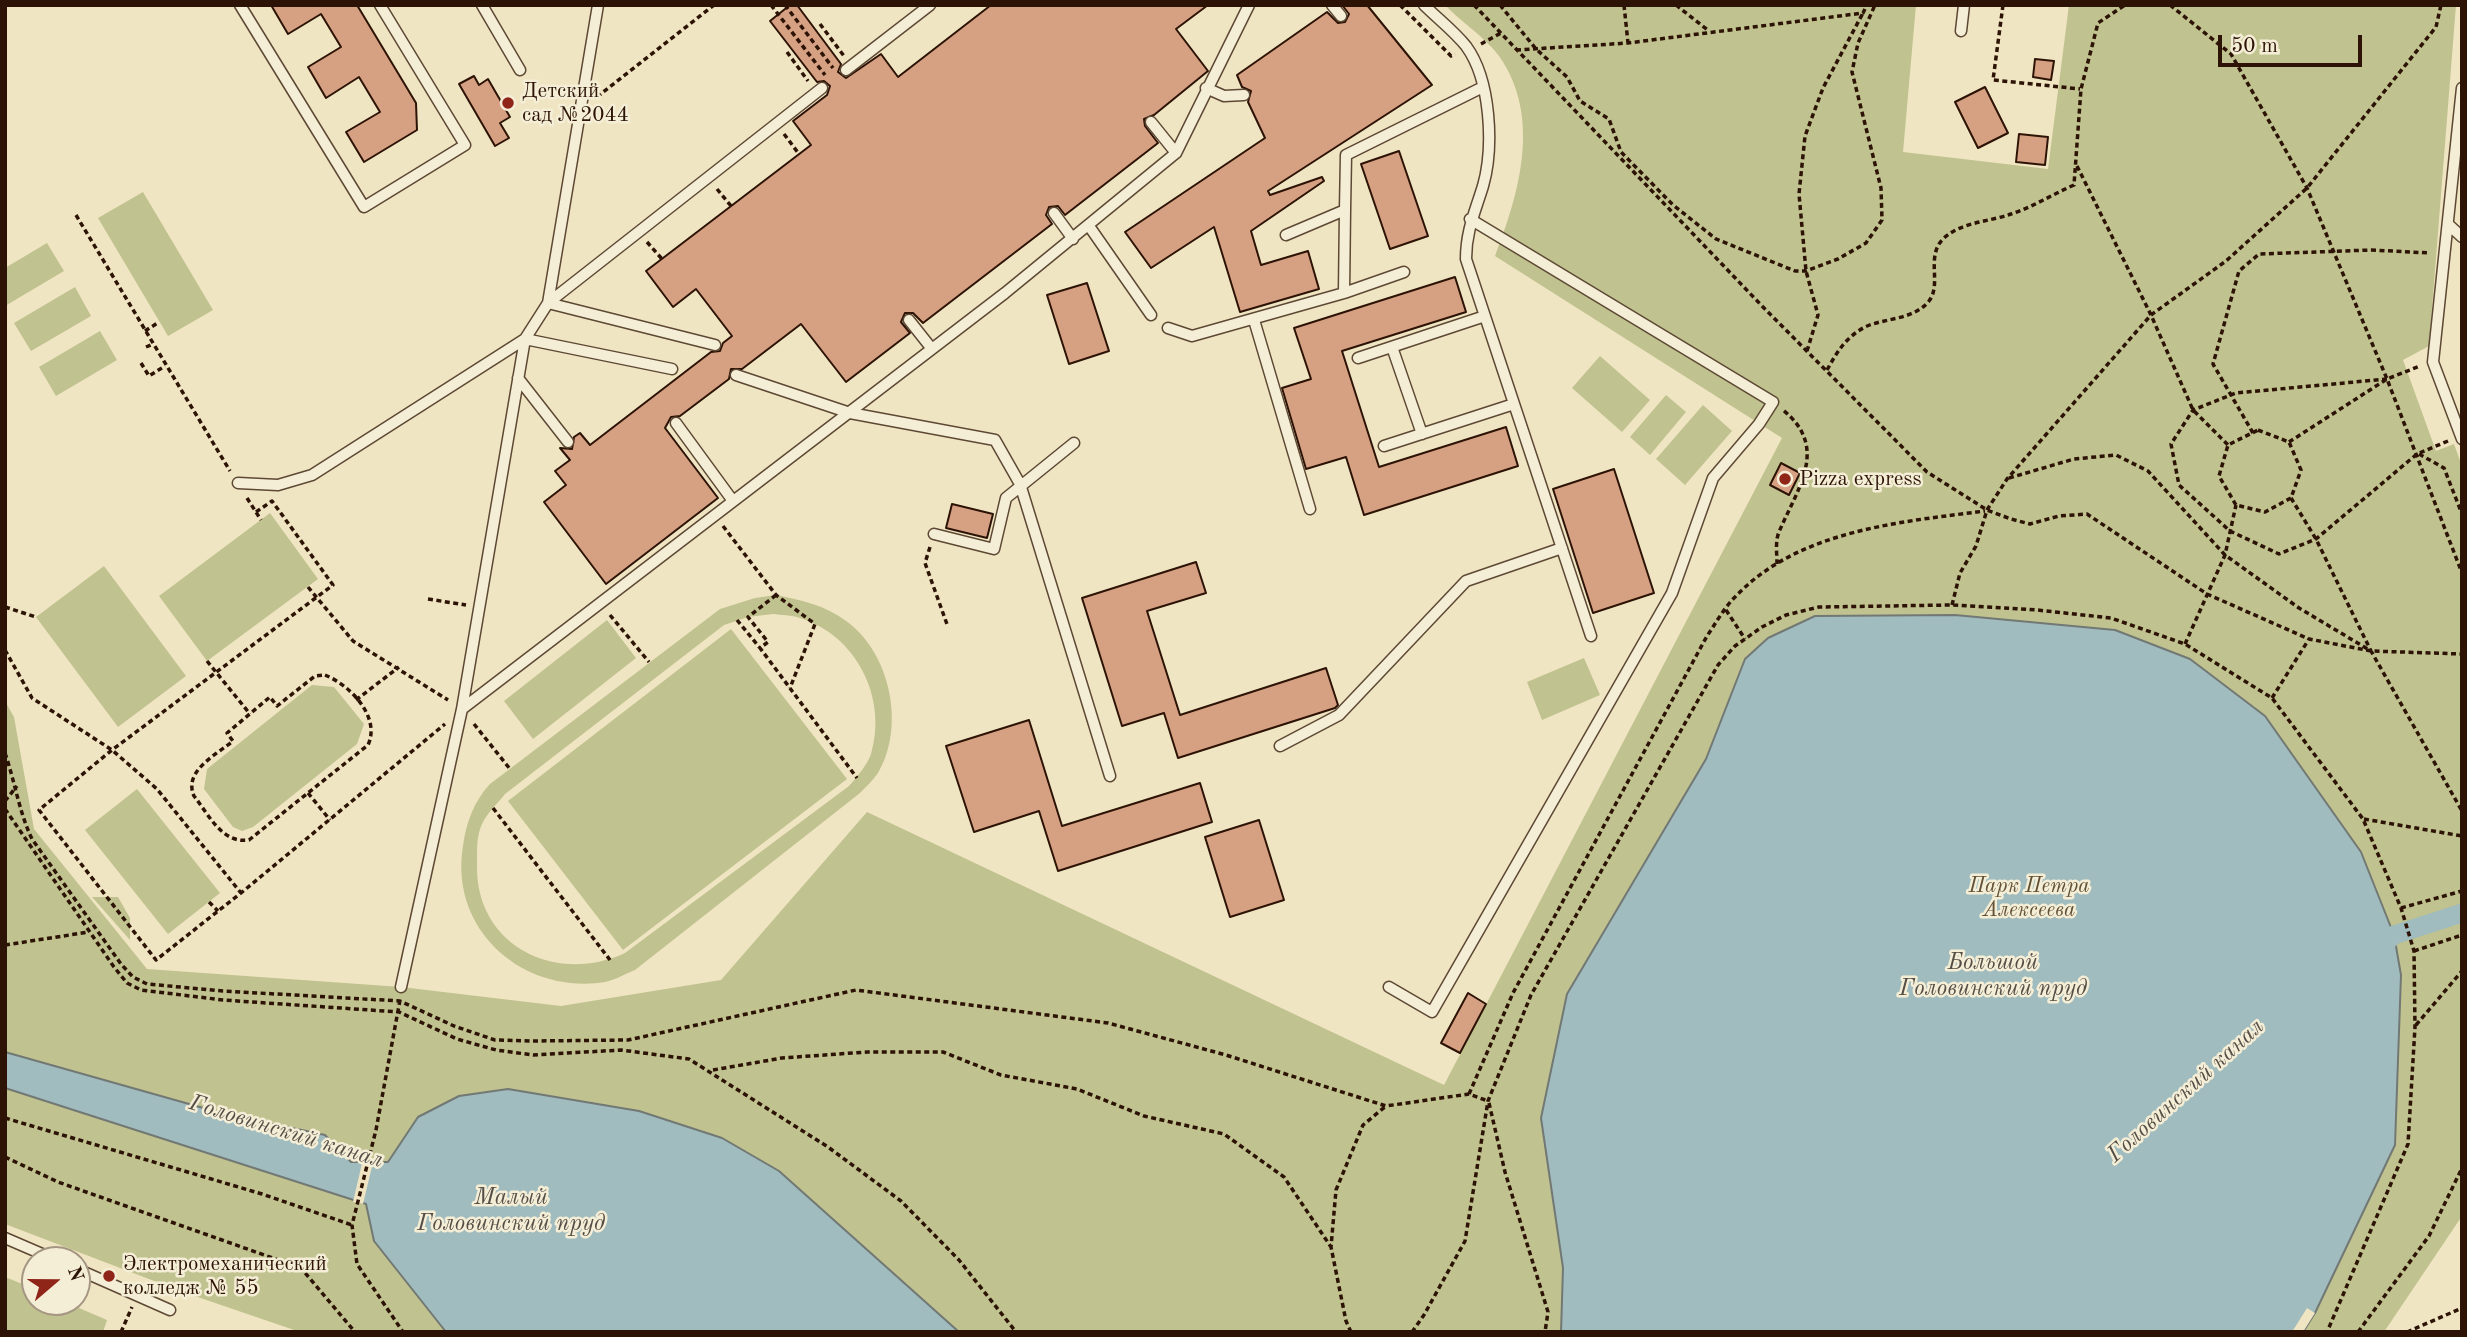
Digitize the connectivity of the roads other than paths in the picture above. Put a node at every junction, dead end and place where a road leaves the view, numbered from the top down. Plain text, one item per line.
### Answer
1 (240, 5) edge
2 (380, 5) edge
3 (482, 5) edge
4 (598, 5) edge
5 (930, 5) edge
6 (1249, 5) edge
7 (1424, 5) edge
8 (1964, 5) edge
9 (1331, 6) edge
10 (1341, 16) dead end
11 (1962, 31) dead end
12 (844, 69) road end
13 (520, 70) dead end
14 (1483, 87) junction
15 (1206, 88) junction
16 (2462, 88) edge
17 (820, 90) road end
18 (1244, 94) dead end
19 (1150, 122) dead end
20 (1176, 153) junction
21 (1345, 210) junction
22 (1054, 213) dead end
23 (1470, 219) junction
24 (1089, 226) junction
25 (2450, 226) junction
26 (1286, 234) dead end
27 (2462, 237) edge
28 (1073, 239) junction
29 (1404, 272) dead end
30 (1345, 293) junction
31 (548, 303) junction
32 (1151, 315) dead end
33 (1485, 316) junction
34 (909, 320) dead end
35 (1254, 320) junction
36 (1168, 328) dead end
37 (525, 339) junction
38 (715, 345) dead end
39 (1392, 347) junction
40 (932, 348) junction
41 (1357, 358) dead end
42 (672, 369) dead end
43 (736, 375) dead end
44 (518, 378) junction
45 (1514, 404) junction
46 (850, 413) junction
47 (677, 423) dead end
48 (1422, 434) junction
49 (2461, 438) edge
50 (568, 442) dead end
51 (1074, 443) dead end
52 (1384, 446) dead end
53 (238, 483) road end
54 (1020, 484) junction
55 (733, 501) junction
56 (1310, 509) dead end
57 (934, 534) road end
58 (1562, 548) junction
59 (1591, 636) dead end
60 (462, 709) junction
61 (1280, 746) dead end
62 (1110, 776) dead end
63 (401, 987) dead end
64 (1388, 987) dead end
65 (5, 1238) edge
66 (24, 1246) edge
67 (91, 1275) edge
68 (170, 1310) dead end

1 - 2 lane
3 - 13 lane
4 - 31 lane
5 - 12 lane
6 - 15 lane
7 - 14 lane
8 - 11 lane
9 - 10 lane
14 - 21 lane
14 - 23 lane
15 - 18 lane
15 - 20 lane
16 - 25 lane
17 - 31 lane
19 - 20 lane
20 - 24 lane
21 - 26 lane
21 - 30 lane
22 - 28 lane
23 - 33 lane
23 - 64 lane
24 - 28 lane
24 - 32 lane
25 - 27 lane
25 - 49 lane
28 - 40 lane
29 - 30 lane
30 - 35 lane
31 - 37 lane
31 - 38 lane
33 - 39 lane
33 - 45 lane
34 - 40 lane
35 - 36 lane
35 - 56 lane
37 - 42 lane
37 - 44 lane
37 - 53 lane
39 - 41 lane
39 - 48 lane
40 - 46 lane
43 - 46 lane
44 - 50 lane
44 - 60 lane
45 - 48 lane
45 - 58 lane
46 - 54 lane
46 - 55 lane
47 - 55 lane
48 - 52 lane
51 - 54 lane
54 - 57 lane
54 - 62 lane
55 - 60 lane
58 - 59 lane
58 - 61 lane
60 - 63 lane
65 - 66 lane
67 - 68 lane

